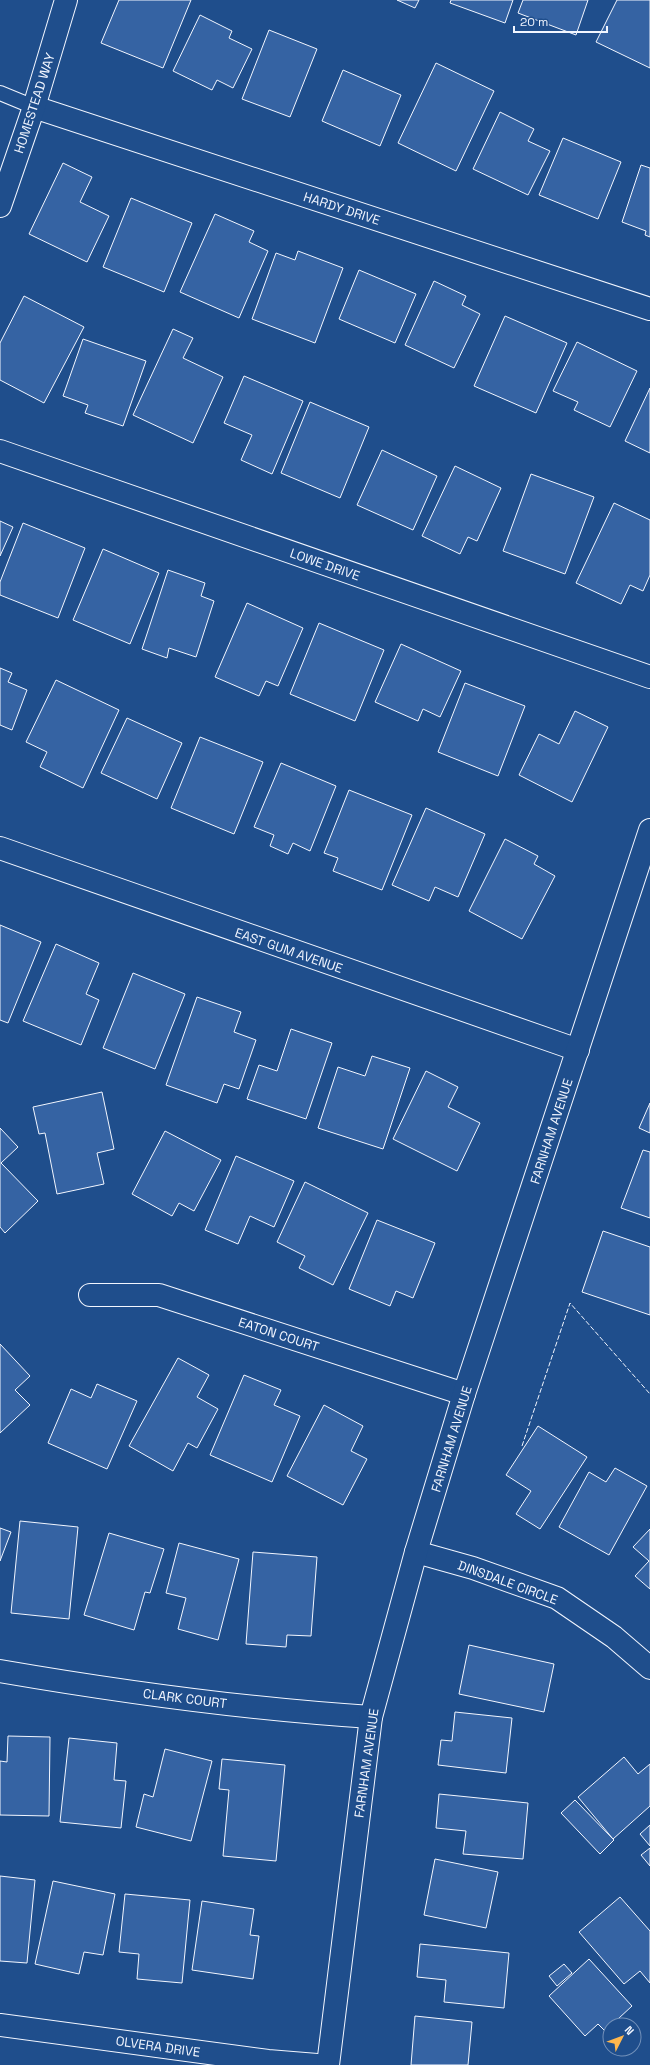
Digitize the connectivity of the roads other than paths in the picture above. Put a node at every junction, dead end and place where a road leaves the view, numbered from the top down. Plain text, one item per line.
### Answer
1 (66, 0) edge
2 (0, 94) edge
3 (34, 107) junction
4 (0, 206) edge
5 (650, 309) edge
6 (0, 451) edge
7 (650, 677) edge
8 (650, 830) edge
9 (0, 848) edge
10 (578, 1050) junction
11 (90, 1295) dead end
12 (464, 1394) junction
13 (416, 1552) junction
14 (650, 1668) edge
15 (0, 1671) edge
16 (371, 1718) junction
17 (0, 2025) edge
18 (317, 2065) edge
19 (328, 2065) edge

1 - 3 street, HOMESTEAD WAY
2 - 3 lane
3 - 4 street, HOMESTEAD WAY
3 - 5 street, HARDY DRIVE
6 - 7 street, LOWE DRIVE
8 - 10 street, FARNHAM AVENUE
9 - 10 street, EAST GUM AVENUE
10 - 12 street, FARNHAM AVENUE
11 - 12 street, EATON COURT
12 - 13 street, FARNHAM AVENUE
13 - 14 street, DINSDALE CIRCLE
13 - 16 street, FARNHAM AVENUE
15 - 16 street, CLARK COURT
16 - 19 street, FARNHAM AVENUE
17 - 18 street, OLVERA DRIVE

